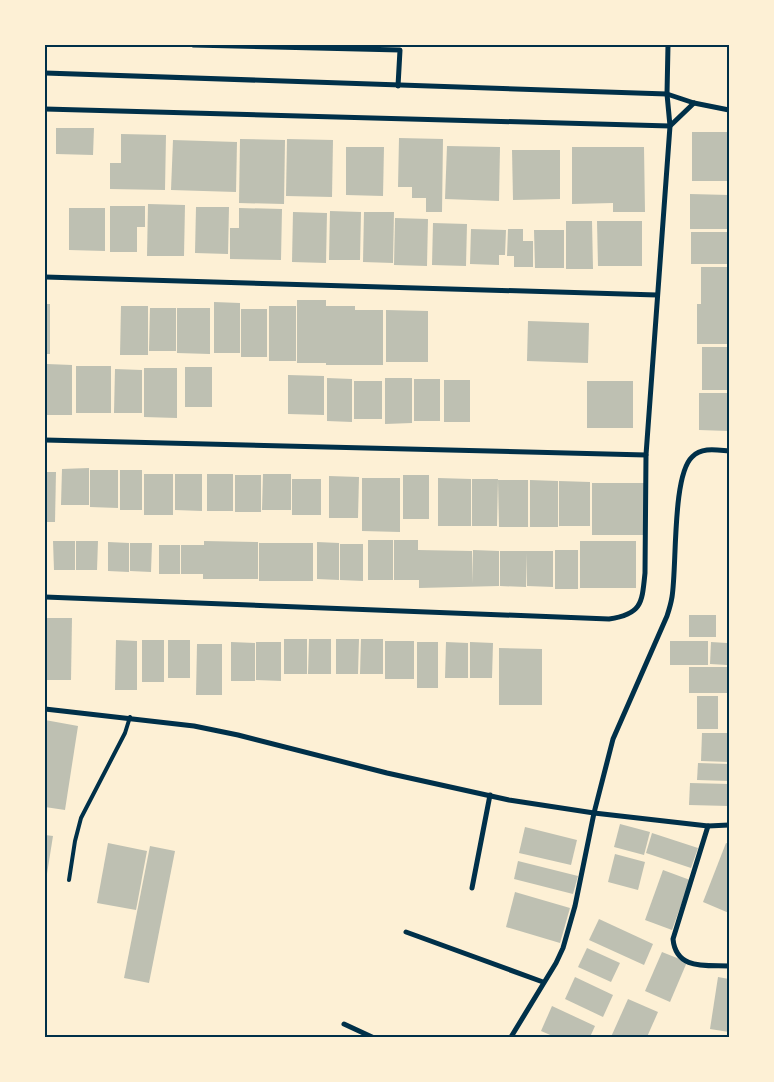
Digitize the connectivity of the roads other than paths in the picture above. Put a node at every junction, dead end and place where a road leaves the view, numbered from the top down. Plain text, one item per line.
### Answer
1 (193, 45) edge
2 (668, 45) edge
3 (400, 47) edge
4 (45, 73) edge
5 (398, 86) junction
6 (667, 94) junction
7 (694, 103) junction
8 (45, 109) edge
9 (729, 110) edge
10 (670, 126) junction
11 (45, 277) edge
12 (657, 295) junction
13 (45, 440) edge
14 (729, 452) edge
15 (646, 455) junction
16 (45, 597) edge
17 (45, 709) edge
18 (130, 717) junction
19 (490, 795) junction
20 (594, 813) junction
21 (729, 825) edge
22 (708, 826) junction
23 (69, 880) dead end
24 (472, 888) dead end
25 (406, 932) dead end
26 (729, 966) edge
27 (543, 982) junction
28 (344, 1024) dead end
29 (372, 1037) edge
30 (511, 1037) edge

1 - 3 street
2 - 6 street
3 - 5 street
4 - 5 street
5 - 6 street
6 - 7 street
6 - 10 street
7 - 9 street
7 - 10 street
8 - 10 street
10 - 12 street
11 - 12 street
12 - 15 street
13 - 15 street
14 - 20 street
15 - 16 street
17 - 18 street
18 - 19 street
18 - 23 lane
19 - 20 street
19 - 24 street
20 - 22 street
20 - 27 street
21 - 22 street
22 - 26 street
25 - 27 street
27 - 30 street
28 - 29 street

